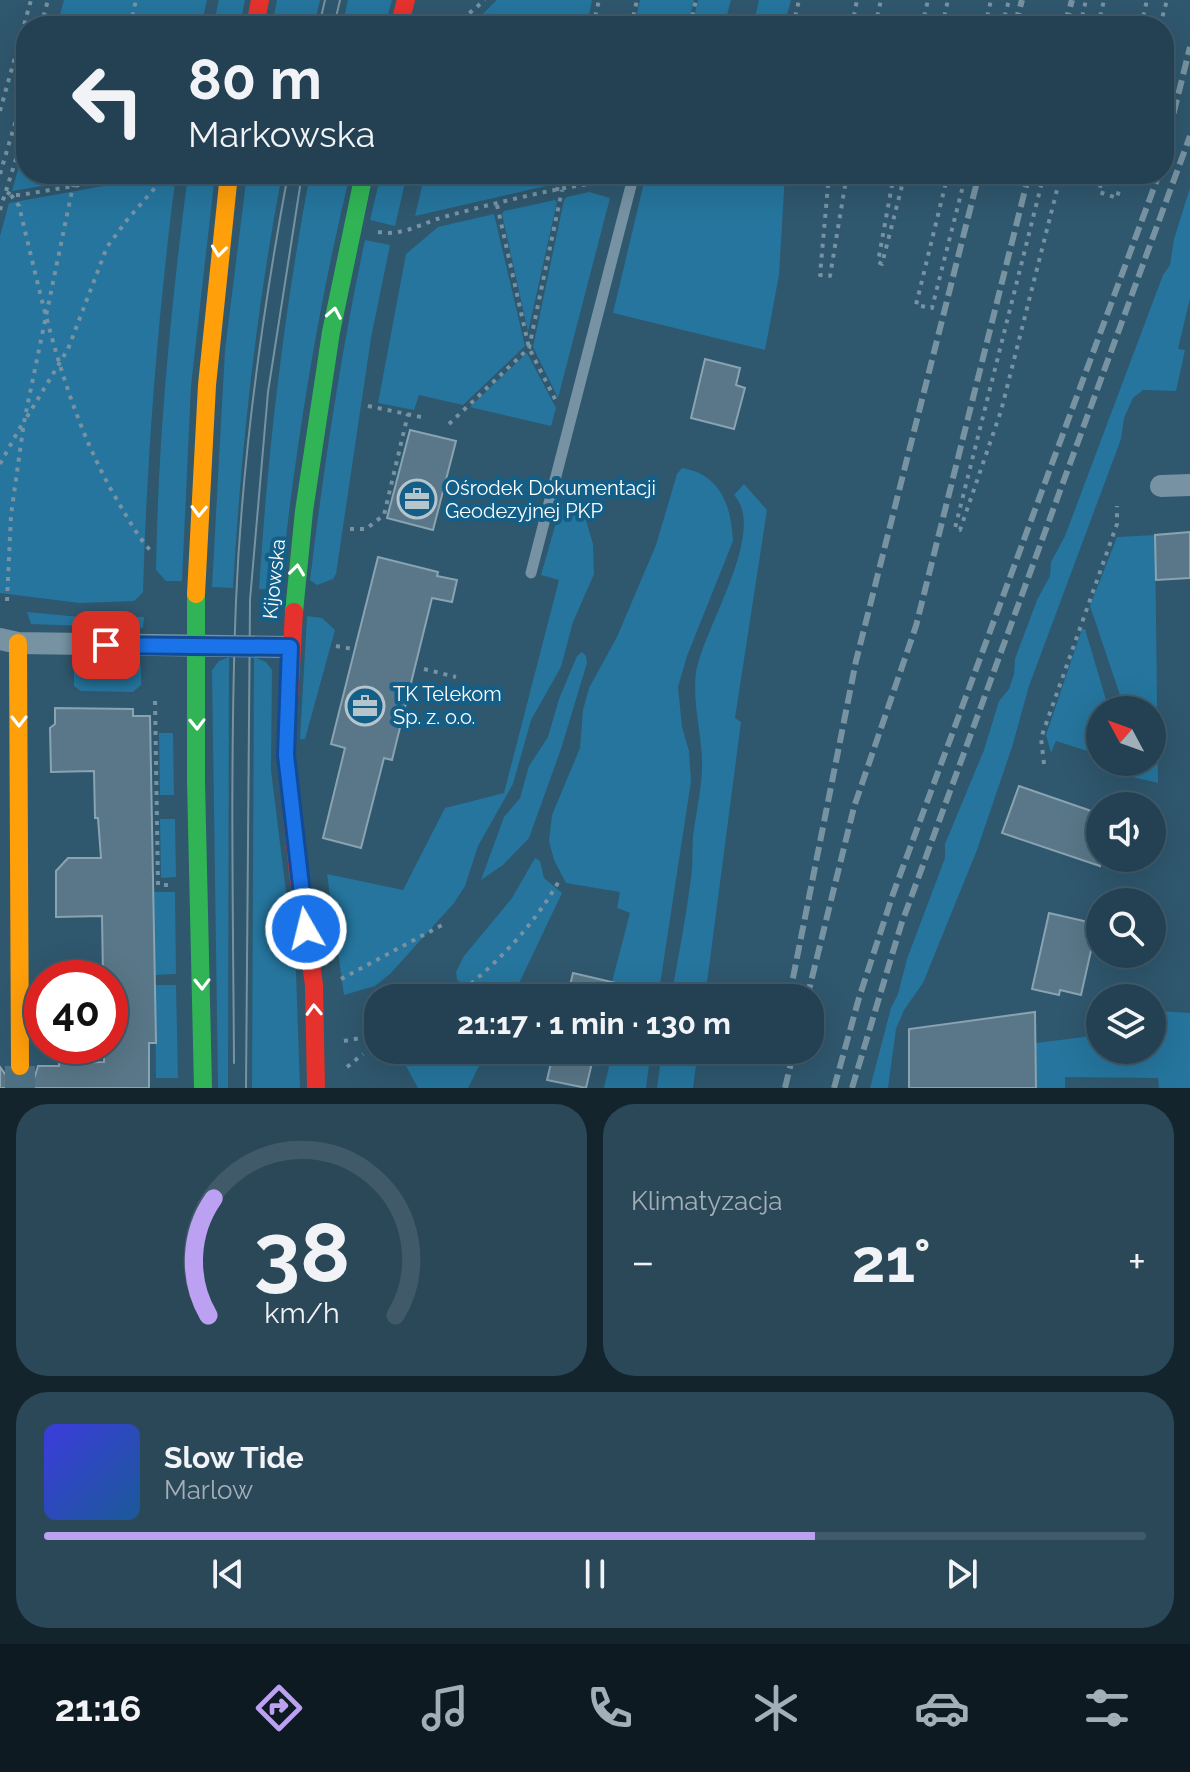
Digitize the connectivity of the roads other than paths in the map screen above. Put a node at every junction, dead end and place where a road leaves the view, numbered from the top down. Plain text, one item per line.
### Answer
1 (228, 184) edge
2 (362, 184) edge
3 (631, 184) edge
4 (1190, 485) edge
5 (1161, 486) dead end
6 (531, 573) dead end
7 (9, 641) edge
8 (196, 646) junction
9 (290, 647) junction
10 (20, 1066) tunnel mouth
11 (203, 1088) edge
12 (316, 1088) edge

1 -> 8 street
9 -> 2 street, Kijowska
3 - 6 lane
4 - 5 street
7 - 8 street
7 -> 10 street
8 - 9 street
8 -> 11 street
12 -> 9 street, Kijowska

